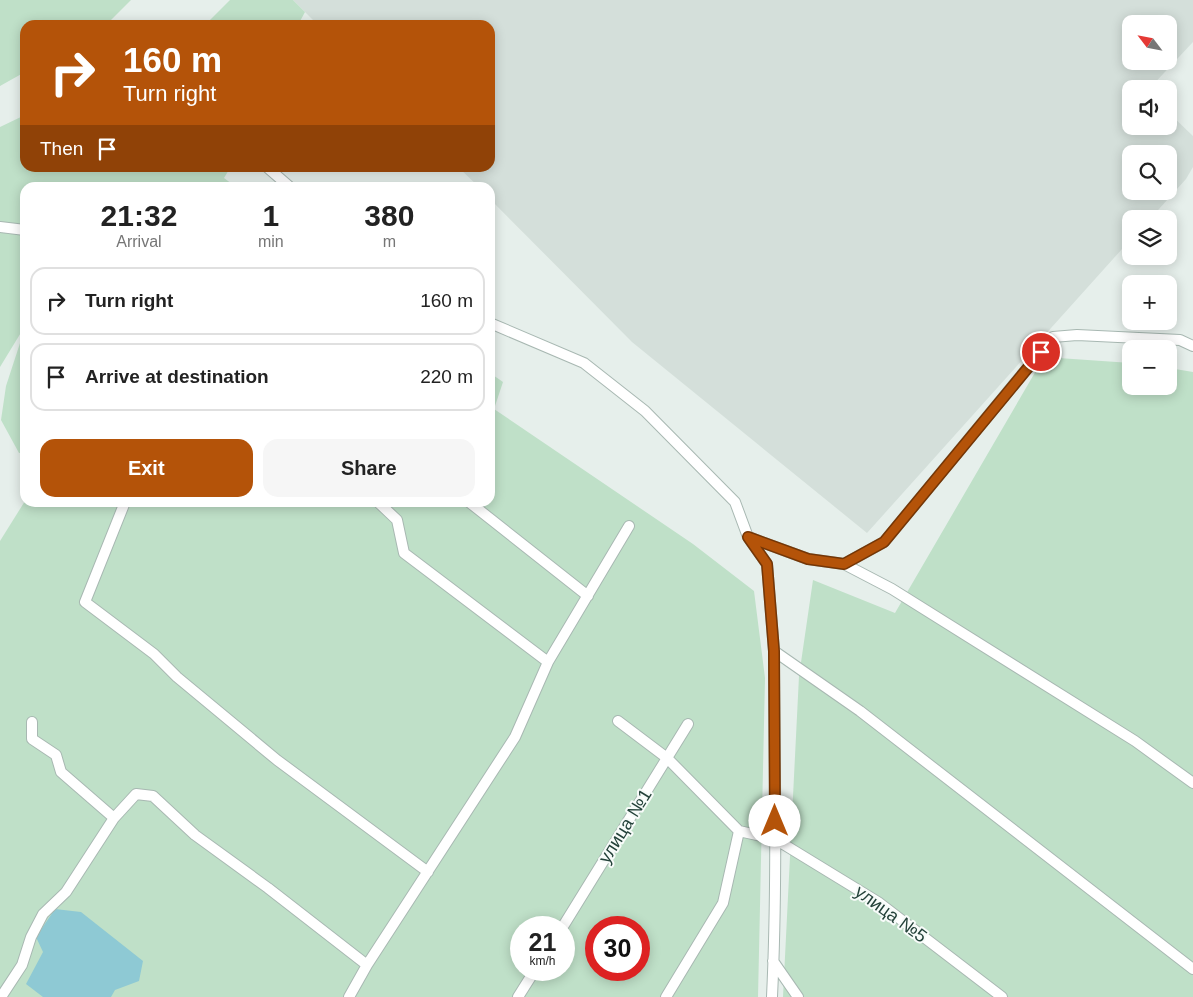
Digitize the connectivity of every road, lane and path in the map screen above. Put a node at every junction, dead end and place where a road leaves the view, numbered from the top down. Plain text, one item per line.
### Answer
1 (273, 172) edge
2 (284, 182) edge
3 (0, 227) edge
4 (20, 229) edge
5 (495, 325) edge
6 (1180, 340) junction
7 (1193, 346) edge
8 (1193, 352) edge
9 (123, 507) edge
10 (383, 507) edge
11 (475, 507) edge
12 (629, 526) dead end
13 (748, 537) junction
14 (844, 564) junction
15 (588, 596) junction
16 (774, 651) junction
17 (548, 662) junction
18 (618, 721) dead end
19 (32, 722) dead end
20 (688, 724) dead end
21 (667, 758) junction
22 (1193, 783) edge
23 (114, 818) junction
24 (739, 832) junction
25 (775, 839) junction
26 (428, 872) junction
27 (569, 916) edge
28 (773, 961) junction
29 (367, 965) junction
30 (1193, 969) edge
31 (528, 981) edge
32 (1, 997) edge
33 (348, 997) edge
34 (518, 997) edge
35 (666, 997) edge
36 (772, 997) edge
37 (798, 997) edge
38 (1002, 997) edge

1 - 2 street
3 - 4 street
5 - 13 street
6 - 7 street
6 - 8 street
6 - 14 street
9 - 26 street
10 - 17 street
11 - 15 street
12 - 15 street
13 - 14 street
13 - 16 street
14 - 22 street
15 - 17 street
16 - 25 street
16 - 30 street
17 - 26 street
18 - 21 street
19 - 23 street
20 - 21 street, улица №1
21 - 24 street
21 - 27 street, улица №1
23 - 29 street
23 - 32 street
24 - 25 street
24 - 35 street
25 - 28 street
25 - 38 street, улица №5
26 - 29 street
28 - 36 street
28 - 37 street
29 - 33 street
31 - 34 street

